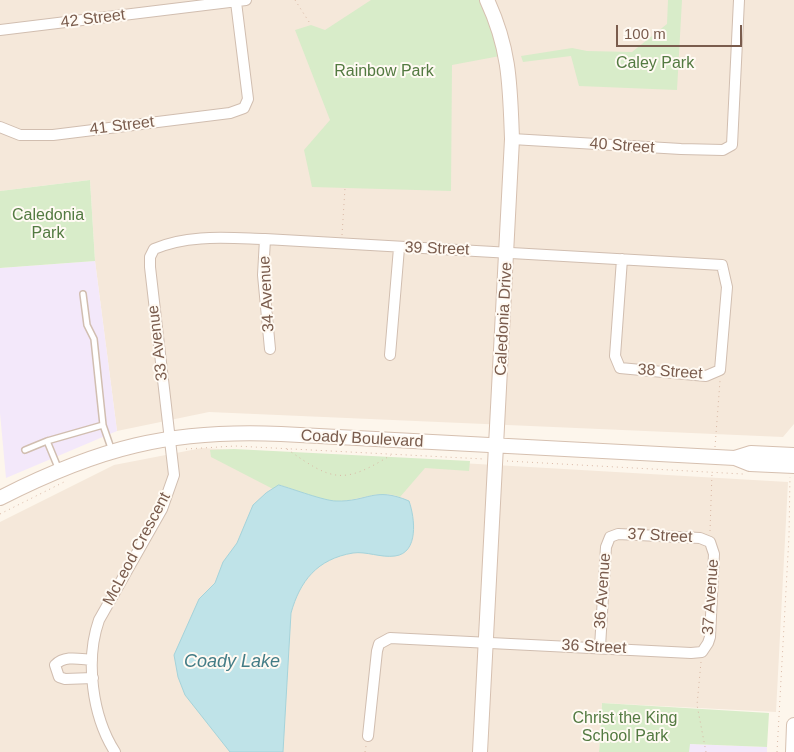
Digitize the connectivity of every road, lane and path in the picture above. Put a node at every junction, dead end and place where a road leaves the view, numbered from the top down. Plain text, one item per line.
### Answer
1 (295, 0) edge
2 (487, 0) edge
3 (739, 0) edge
4 (241, 1) edge
5 (162, 5) edge
6 (311, 25) dead end
7 (0, 30) edge
8 (0, 127) edge
9 (512, 139) junction
10 (345, 188) dead end
11 (264, 239) junction
12 (342, 244) junction
13 (154, 248) joint
14 (399, 248) junction
15 (507, 252) junction
16 (622, 259) junction
17 (83, 294) dead end
18 (270, 350) dead end
19 (390, 355) dead end
20 (720, 370) junction
21 (103, 425) junction
22 (47, 441) junction
23 (170, 443) junction
24 (286, 449) junction
25 (25, 450) dead end
26 (112, 451) junction
27 (392, 454) junction
28 (496, 454) junction
29 (794, 455) edge
30 (715, 457) junction
31 (735, 458) junction
32 (794, 466) edge
33 (60, 470) junction
34 (712, 472) junction
35 (745, 474) dead end
36 (794, 477) edge
37 (73, 478) dead end
38 (0, 498) edge
39 (0, 514) edge
40 (610, 537) joint
41 (710, 542) junction
42 (486, 642) junction
43 (600, 647) junction
44 (702, 652) junction
45 (92, 660) junction
46 (93, 678) junction
47 (794, 725) edge
48 (368, 736) dead end
49 (115, 752) edge
50 (480, 752) edge
51 (490, 752) edge
52 (706, 752) edge
53 (776, 752) edge
54 (793, 752) edge

1 - 6 path
2 - 9 main road, Caledonia Drive
3 - 9 street, 40 Street
4 - 5 street, 42 Street
4 - 8 street, 41 Street
5 - 7 street, 42 Street
9 - 15 main road, Caledonia Drive
10 - 12 path
11 - 12 street, 39 Street
11 - 13 street, 39 Street
11 - 18 street, 34 Avenue
12 - 14 street, 39 Street
13 - 23 street, 33 Avenue
14 - 15 street, 39 Street
14 - 19 street
15 - 16 street, 39 Street
15 - 28 main road, Caledonia Drive
16 - 20 street, 39 Street
16 - 20 street, 38 Street
17 - 21 lane
20 - 30 path
21 - 22 lane
21 - 26 lane
22 - 25 lane
22 - 33 lane
23 - 24 path
23 - 26 main road, Coady Boulevard
23 - 28 main road, Coady Boulevard
23 - 45 street, McLeod Crescent
24 - 27 path
24 - 27 path
26 - 33 main road, Coady Boulevard
27 - 28 path
28 - 30 main road, Coady Boulevard
28 - 34 path
28 - 42 main road, Caledonia Drive
29 - 31 main road, Coady Boulevard
30 - 31 main road, Coady Boulevard
31 - 32 main road, Coady Boulevard
33 - 38 main road, Coady Boulevard
34 - 35 path
34 - 41 path
36 - 53 path
37 - 39 path
40 - 41 street, 37 Street
40 - 43 street, 36 Avenue
41 - 44 street, 37 Avenue
42 - 43 street, 36 Street
42 - 48 street, 36 Street
42 - 50 main road, Caledonia Drive
43 - 44 street, 36 Street
44 - 52 path
45 - 46 street, McLeod Crescent
45 - 46 street
46 - 49 street, McLeod Crescent
47 - 54 main road
50 - 51 street

